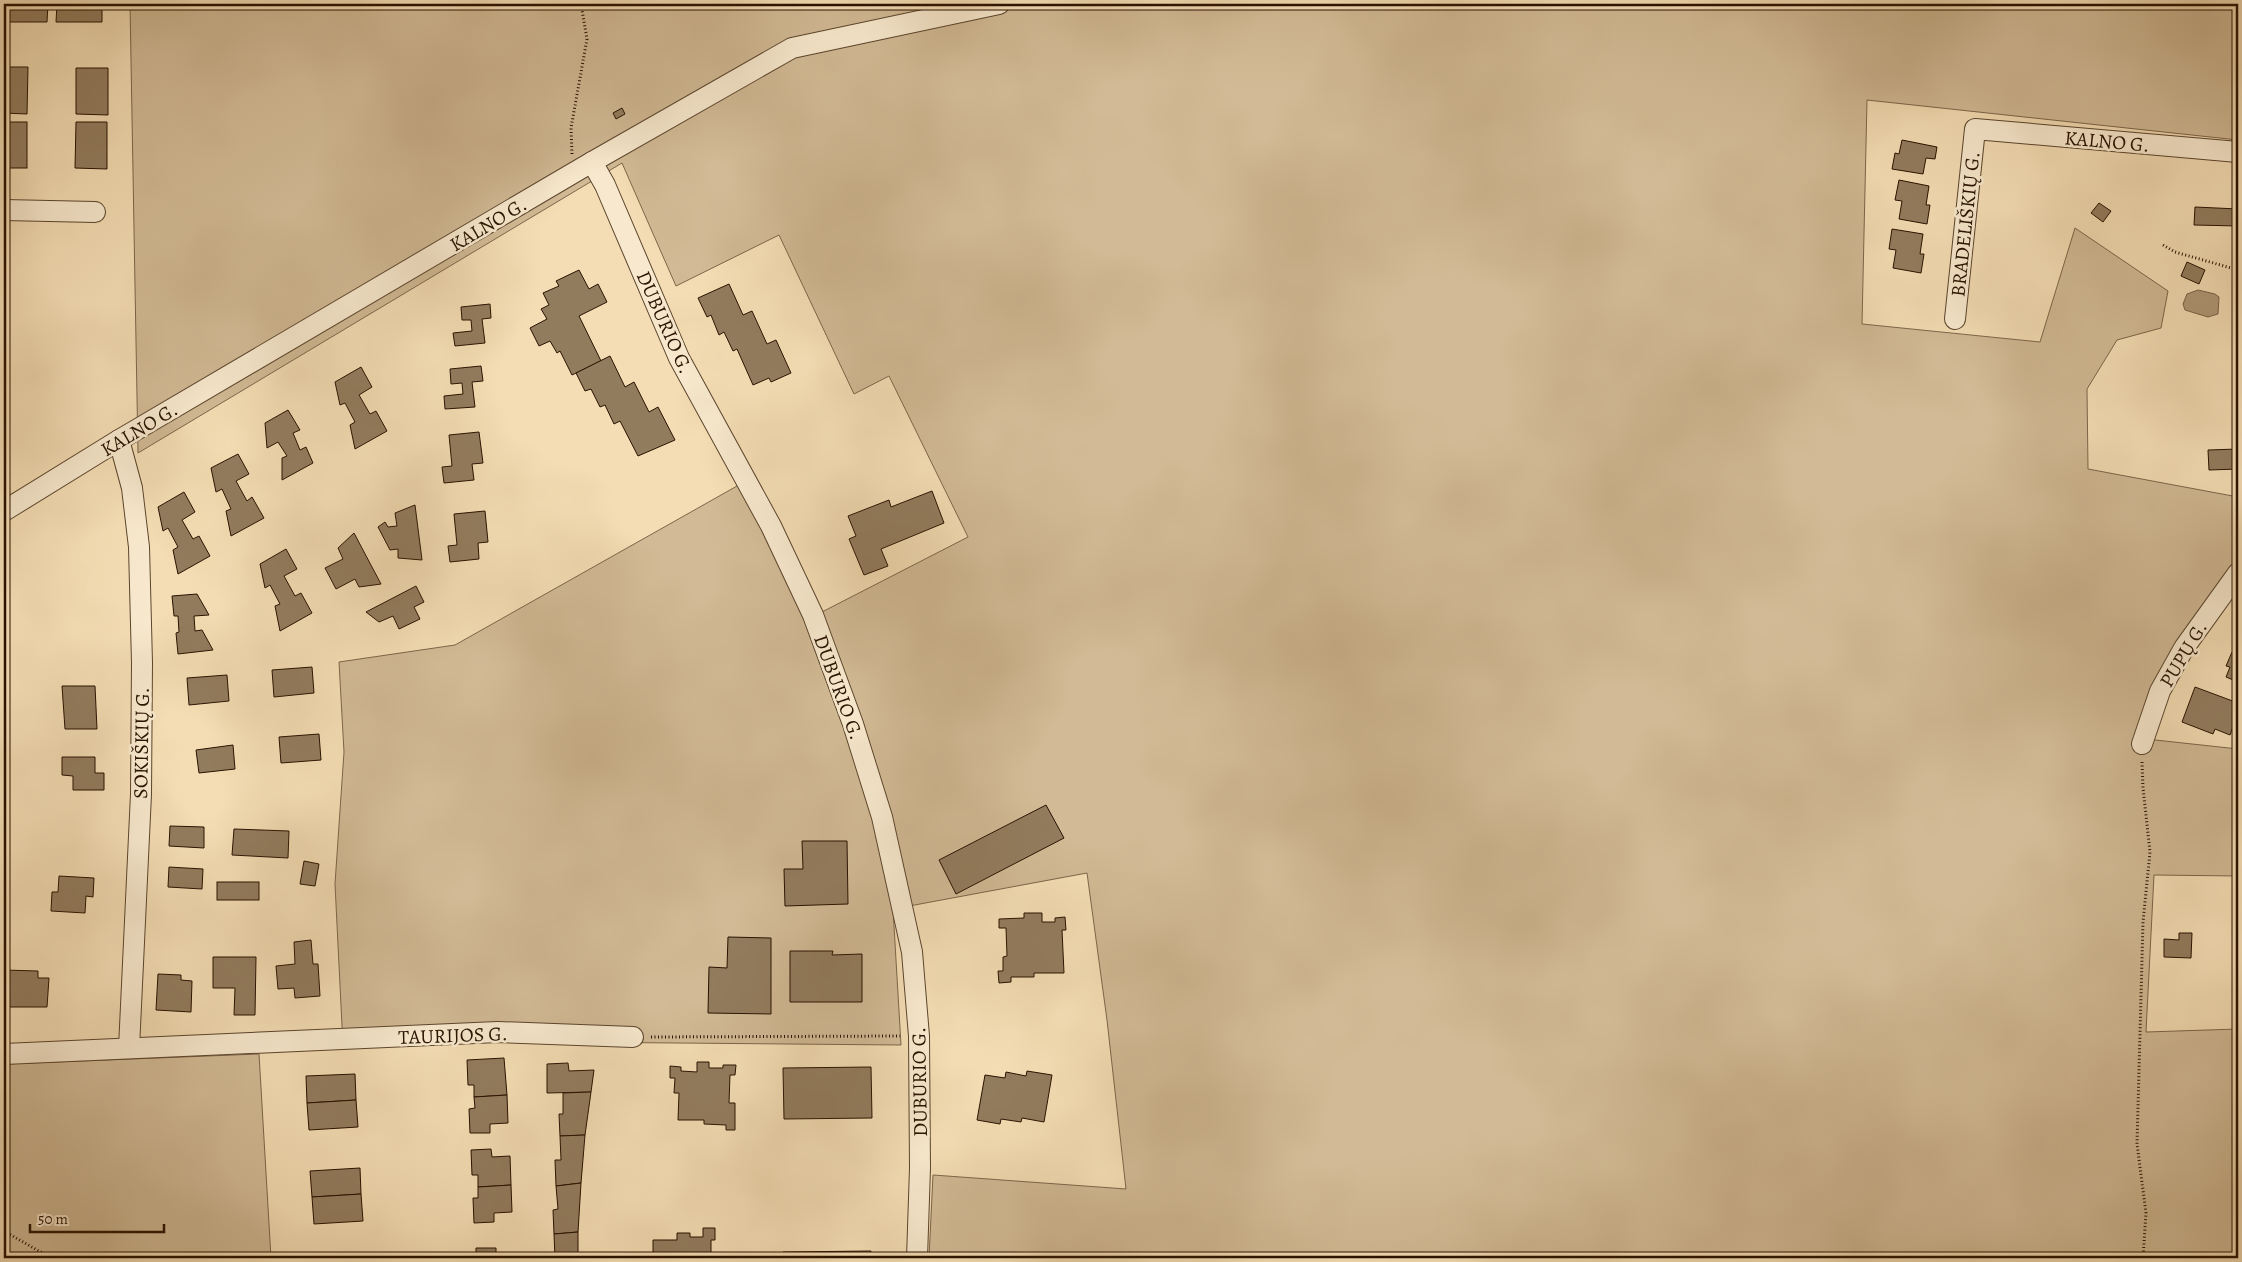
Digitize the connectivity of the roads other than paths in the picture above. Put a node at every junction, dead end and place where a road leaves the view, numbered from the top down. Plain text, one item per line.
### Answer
1 (999, 4) edge
2 (1975, 129) joint
3 (2238, 152) edge
4 (592, 162) junction
5 (4, 210) edge
6 (95, 212) dead end
7 (1955, 319) dead end
8 (119, 440) junction
9 (4, 511) edge
10 (2238, 573) edge
11 (2142, 744) road end
12 (633, 1037) road end
13 (129, 1048) junction
14 (4, 1054) edge
15 (917, 1258) edge

1 - 4 street, KALNO G.
2 - 3 street, KALNO G.
2 - 7 street, BRADELIŠKIŲ G.
4 - 8 street, KALNO G.
4 - 15 street, DUBURIO G.
5 - 6 street
8 - 9 street, KALNO G.
8 - 13 street, SOKIŠKIŲ G.
10 - 11 street, PUPŲ G.
12 - 13 street, TAURIJOS G.
13 - 14 street, TAURIJOS G.

